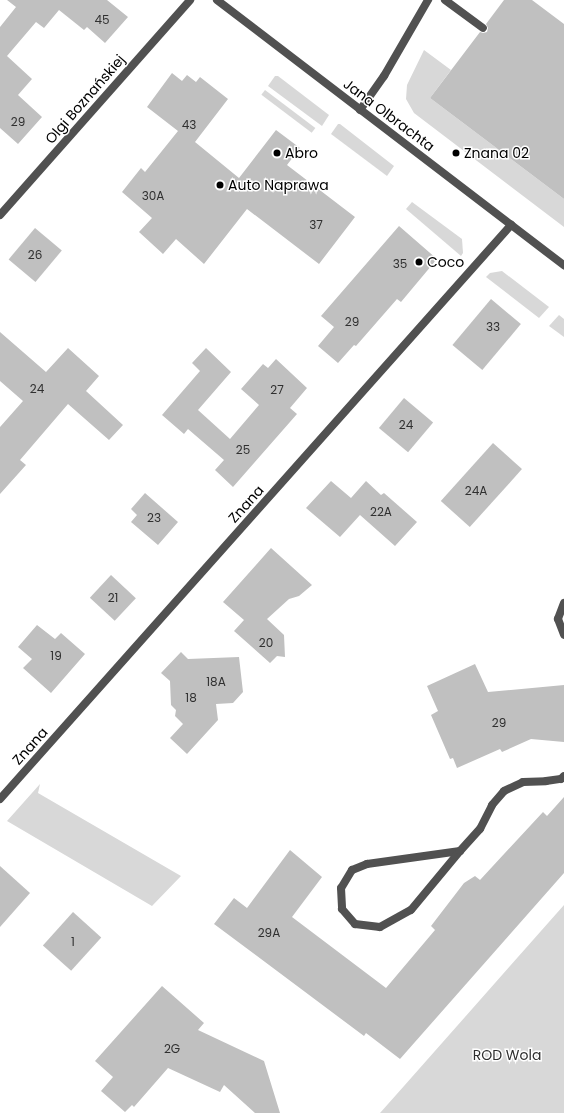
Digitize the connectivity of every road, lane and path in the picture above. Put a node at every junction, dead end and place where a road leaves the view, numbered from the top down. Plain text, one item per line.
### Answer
1 (190, 0) edge
2 (217, 0) edge
3 (428, 0) edge
4 (445, 0) edge
5 (483, 28) dead end
6 (360, 110) junction
7 (0, 215) edge
8 (511, 225) junction
9 (564, 265) edge
10 (564, 603) edge
11 (564, 635) edge
12 (564, 776) edge
13 (0, 799) edge
14 (460, 851) junction

1 - 7 street, Olgi Boznańskiej
2 - 6 street, Jana Olbrachta
3 - 6 street
4 - 5 street
6 - 8 street, Jana Olbrachta
8 - 9 street, Jana Olbrachta
8 - 13 street, Znana
10 - 11 street
12 - 14 street
14 - 14 street

